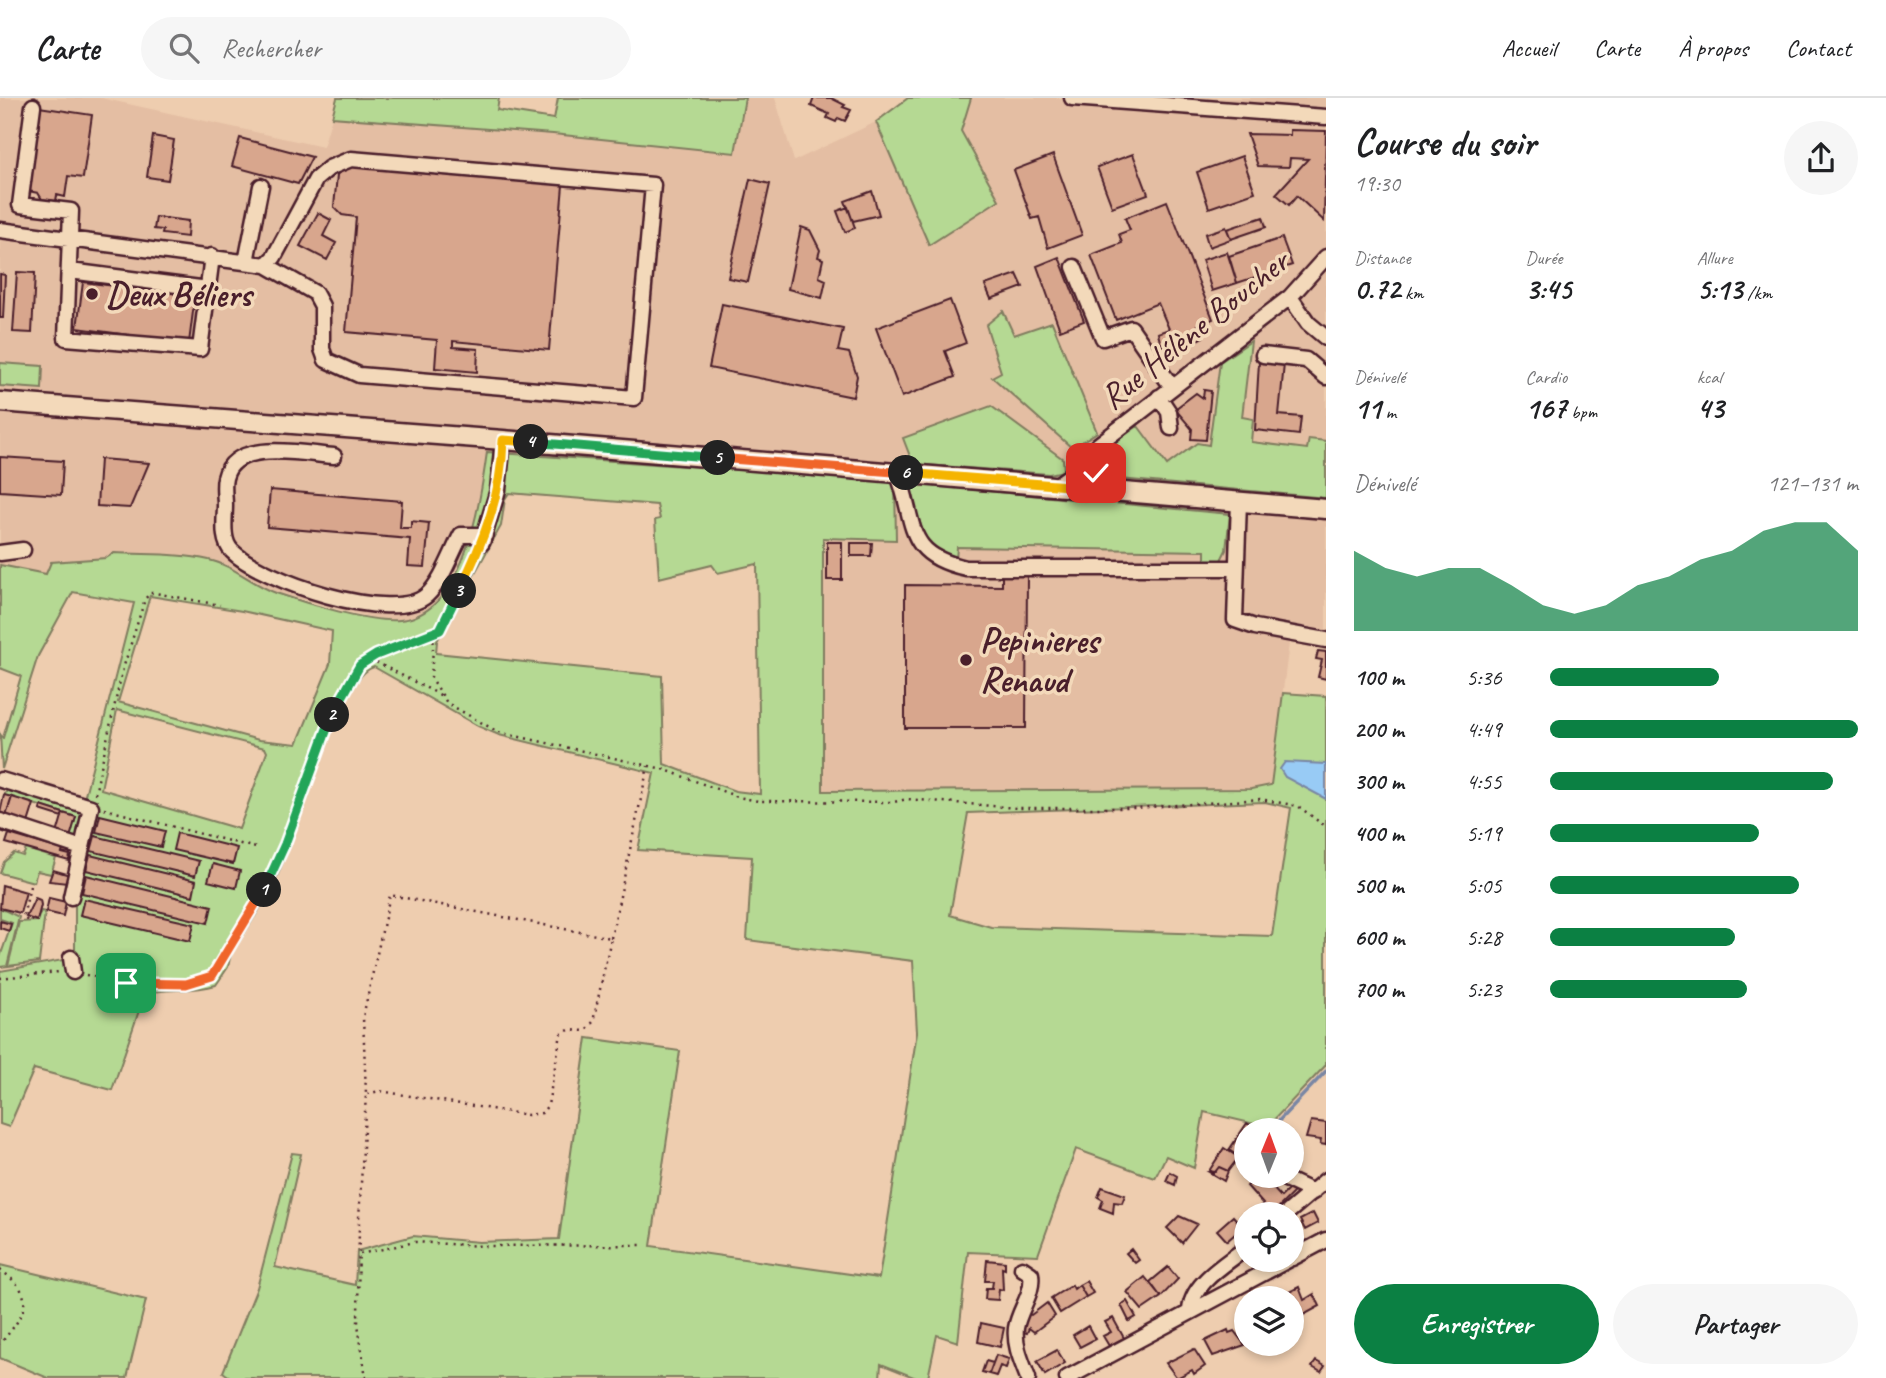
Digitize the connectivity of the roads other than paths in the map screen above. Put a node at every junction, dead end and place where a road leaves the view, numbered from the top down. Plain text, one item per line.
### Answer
1 (1074, 98) edge
2 (1176, 103) edge
3 (33, 106) dead end
4 (1326, 117) edge
5 (261, 186) dead end
6 (0, 230) edge
7 (68, 238) junction
8 (212, 256) junction
9 (1326, 257) edge
10 (246, 262) junction
11 (266, 265) junction
12 (1074, 267) dead end
13 (70, 271) junction
14 (208, 289) junction
15 (1290, 297) junction
16 (1326, 338) edge
17 (1263, 355) dead end
18 (1326, 377) edge
19 (1172, 387) junction
20 (1159, 397) junction
21 (0, 402) edge
22 (1171, 428) dead end
23 (503, 440) junction
24 (1098, 445) junction
25 (334, 456) dead end
26 (897, 472) junction
27 (1058, 485) junction
28 (1112, 490) junction
29 (1238, 501) junction
30 (1326, 509) edge
31 (23, 550) dead end
32 (0, 553) edge
33 (1236, 568) junction
34 (1326, 640) edge
35 (0, 781) edge
36 (0, 821) edge
37 (82, 848) junction
38 (71, 897) dead end
39 (1326, 1180) edge
40 (1304, 1188) edge
41 (1313, 1192) junction
42 (1301, 1202) edge
43 (1326, 1240) edge
44 (1304, 1252) edge
45 (1234, 1258) edge
46 (1022, 1268) dead end
47 (1265, 1272) edge
48 (1190, 1312) junction
49 (1028, 1378) edge
50 (1068, 1378) edge

1 - 2 street
2 - 4 street
3 - 7 street
5 - 10 street
6 - 7 street
7 - 8 street
7 - 13 street
8 - 10 street
8 - 14 street
9 - 15 street, Rue Hélène Boucher
10 - 11 street
11 - 11 street
12 - 19 street
13 - 14 street
13 - 14 street
15 - 16 street
15 - 19 street, Rue Hélène Boucher
17 - 18 street
19 - 20 street, Rue Hélène Boucher
20 - 22 street
20 - 24 street, Rue Hélène Boucher
21 - 23 main road
23 - 25 street
23 - 26 main road
24 - 27 street, Rue Hélène Boucher
24 - 28 street, Rue Hélène Boucher
26 - 27 main road
26 - 33 street
27 - 28 main road
28 - 29 main road
29 - 30 main road
29 - 33 street
31 - 32 street
33 - 34 street
35 - 37 street
36 - 37 street
37 - 38 street
39 - 41 street
40 - 41 street
41 - 42 street
43 - 44 street
45 - 48 street
46 - 49 street
47 - 48 street
48 - 50 street

